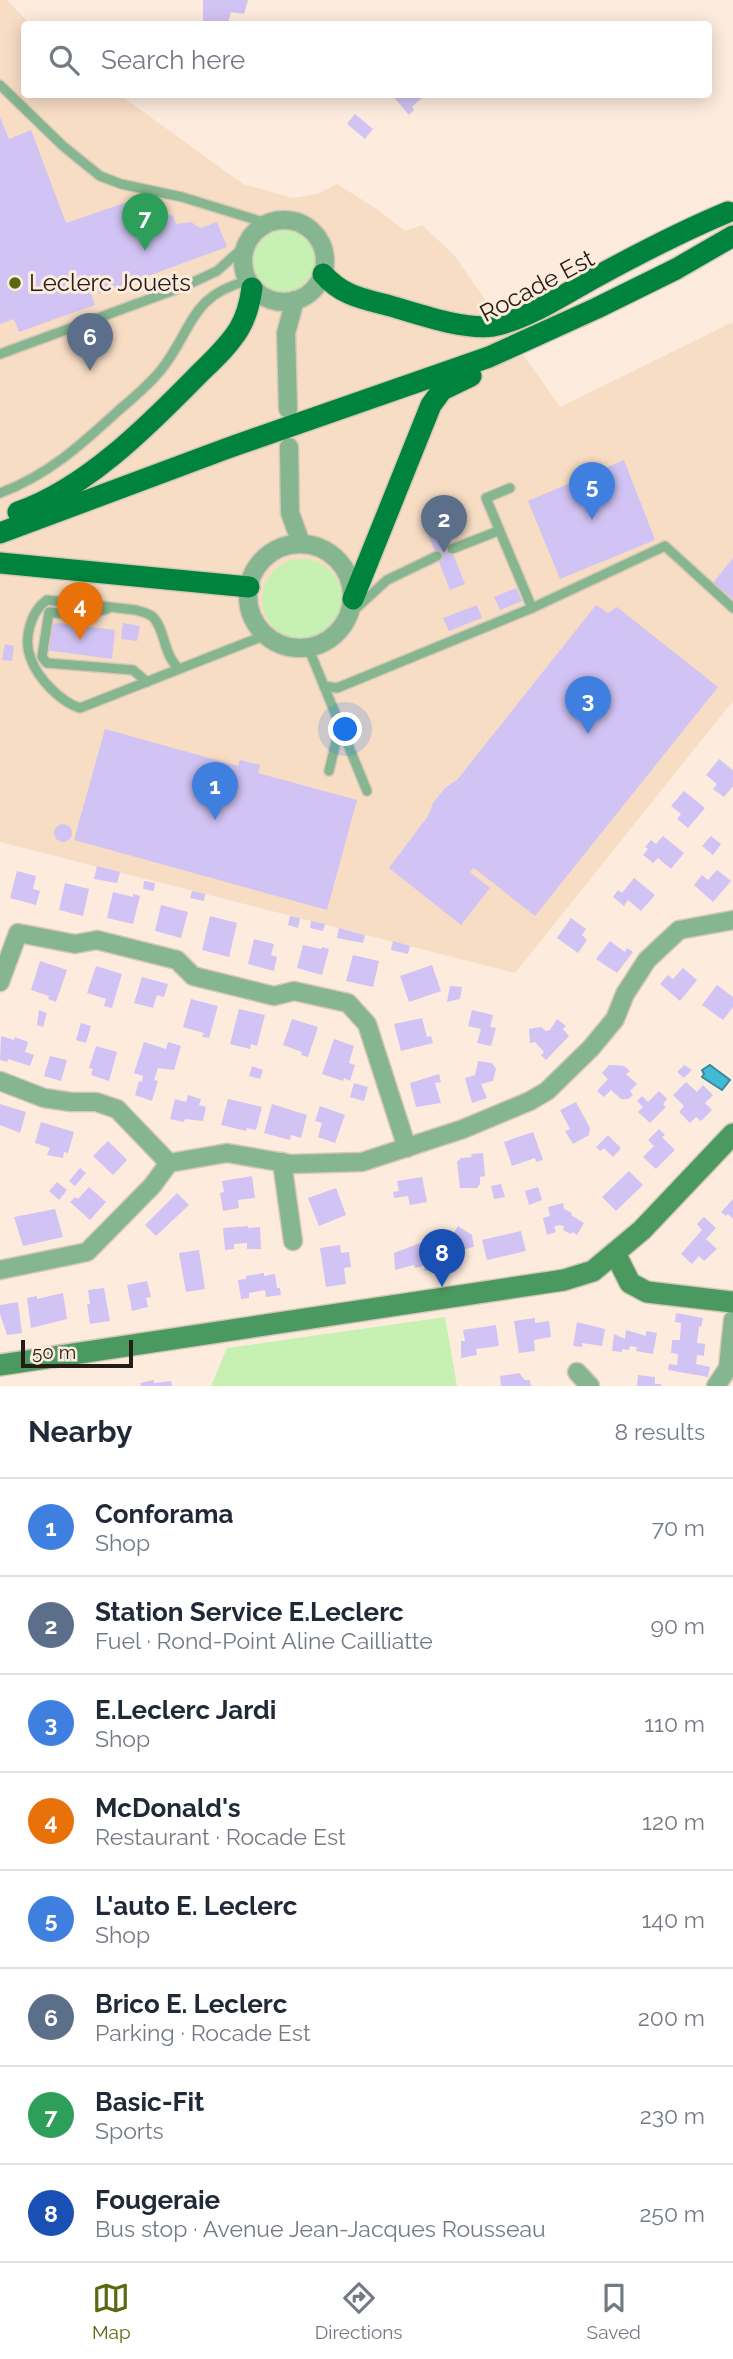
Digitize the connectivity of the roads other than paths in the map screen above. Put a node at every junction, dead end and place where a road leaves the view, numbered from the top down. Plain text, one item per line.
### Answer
1 (0, 85) edge
2 (731, 211) edge
3 (266, 223) junction
4 (733, 236) edge
5 (245, 246) junction
6 (676, 268) junction
7 (323, 274) junction
8 (250, 285) junction
9 (295, 300) junction
10 (273, 301) junction
11 (286, 333) junction
12 (0, 355) edge
13 (361, 402) junction
14 (288, 410) dead end
15 (289, 447) dead end
16 (510, 488) dead end
17 (0, 493) edge
18 (290, 513) junction
19 (0, 519) edge
20 (498, 531) junction
21 (0, 533) edge
22 (301, 544) junction
23 (278, 548) junction
24 (452, 549) dead end
25 (437, 556) dead end
26 (0, 563) edge
27 (249, 587) junction
28 (351, 607) junction
29 (112, 608) junction
30 (532, 608) junction
31 (733, 608) edge
32 (266, 635) junction
33 (308, 647) junction
34 (179, 669) junction
35 (147, 682) junction
36 (324, 686) junction
37 (340, 725) junction
38 (329, 771) dead end
39 (367, 790) dead end
40 (733, 920) edge
41 (0, 982) edge
42 (0, 1082) edge
43 (733, 1135) edge
44 (407, 1148) junction
45 (282, 1162) junction
46 (169, 1163) junction
47 (293, 1241) dead end
48 (615, 1254) junction
49 (0, 1270) edge
50 (733, 1302) edge
51 (733, 1320) edge
52 (0, 1365) edge
53 (577, 1372) dead end
54 (590, 1386) edge
55 (716, 1386) edge

1 - 3 lane
2 - 7 main road
2 - 13 main road, Rocade Est
3 - 5 street
3 - 7 street
4 - 6 main road, Rocade Est
5 - 8 street
5 - 12 lane
6 - 13 main road, Rocade Est
6 - 28 main road
7 - 9 street
8 - 10 street
8 - 17 lane
8 - 19 main road
9 - 10 street
9 - 11 street
10 - 11 street
11 - 14 street
13 - 21 main road, Rocade Est
15 - 18 street
16 - 20 lane
18 - 22 street
18 - 23 street
20 - 24 lane
20 - 30 lane
22 - 23 street
22 - 28 street
23 - 27 street
25 - 28 lane
26 - 27 main road
27 - 32 street
28 - 33 street
29 - 34 lane
29 - 35 lane
29 - 35 lane
30 - 31 lane
30 - 36 lane
32 - 33 street
32 - 34 lane
33 - 36 lane
34 - 35 lane
36 - 37 lane
37 - 38 lane
37 - 39 lane
40 - 44 street
41 - 44 street
42 - 46 street
43 - 48 street
44 - 45 street
45 - 46 street
45 - 47 street
46 - 49 street
48 - 50 street
48 - 52 street
51 - 55 street
53 - 54 street

